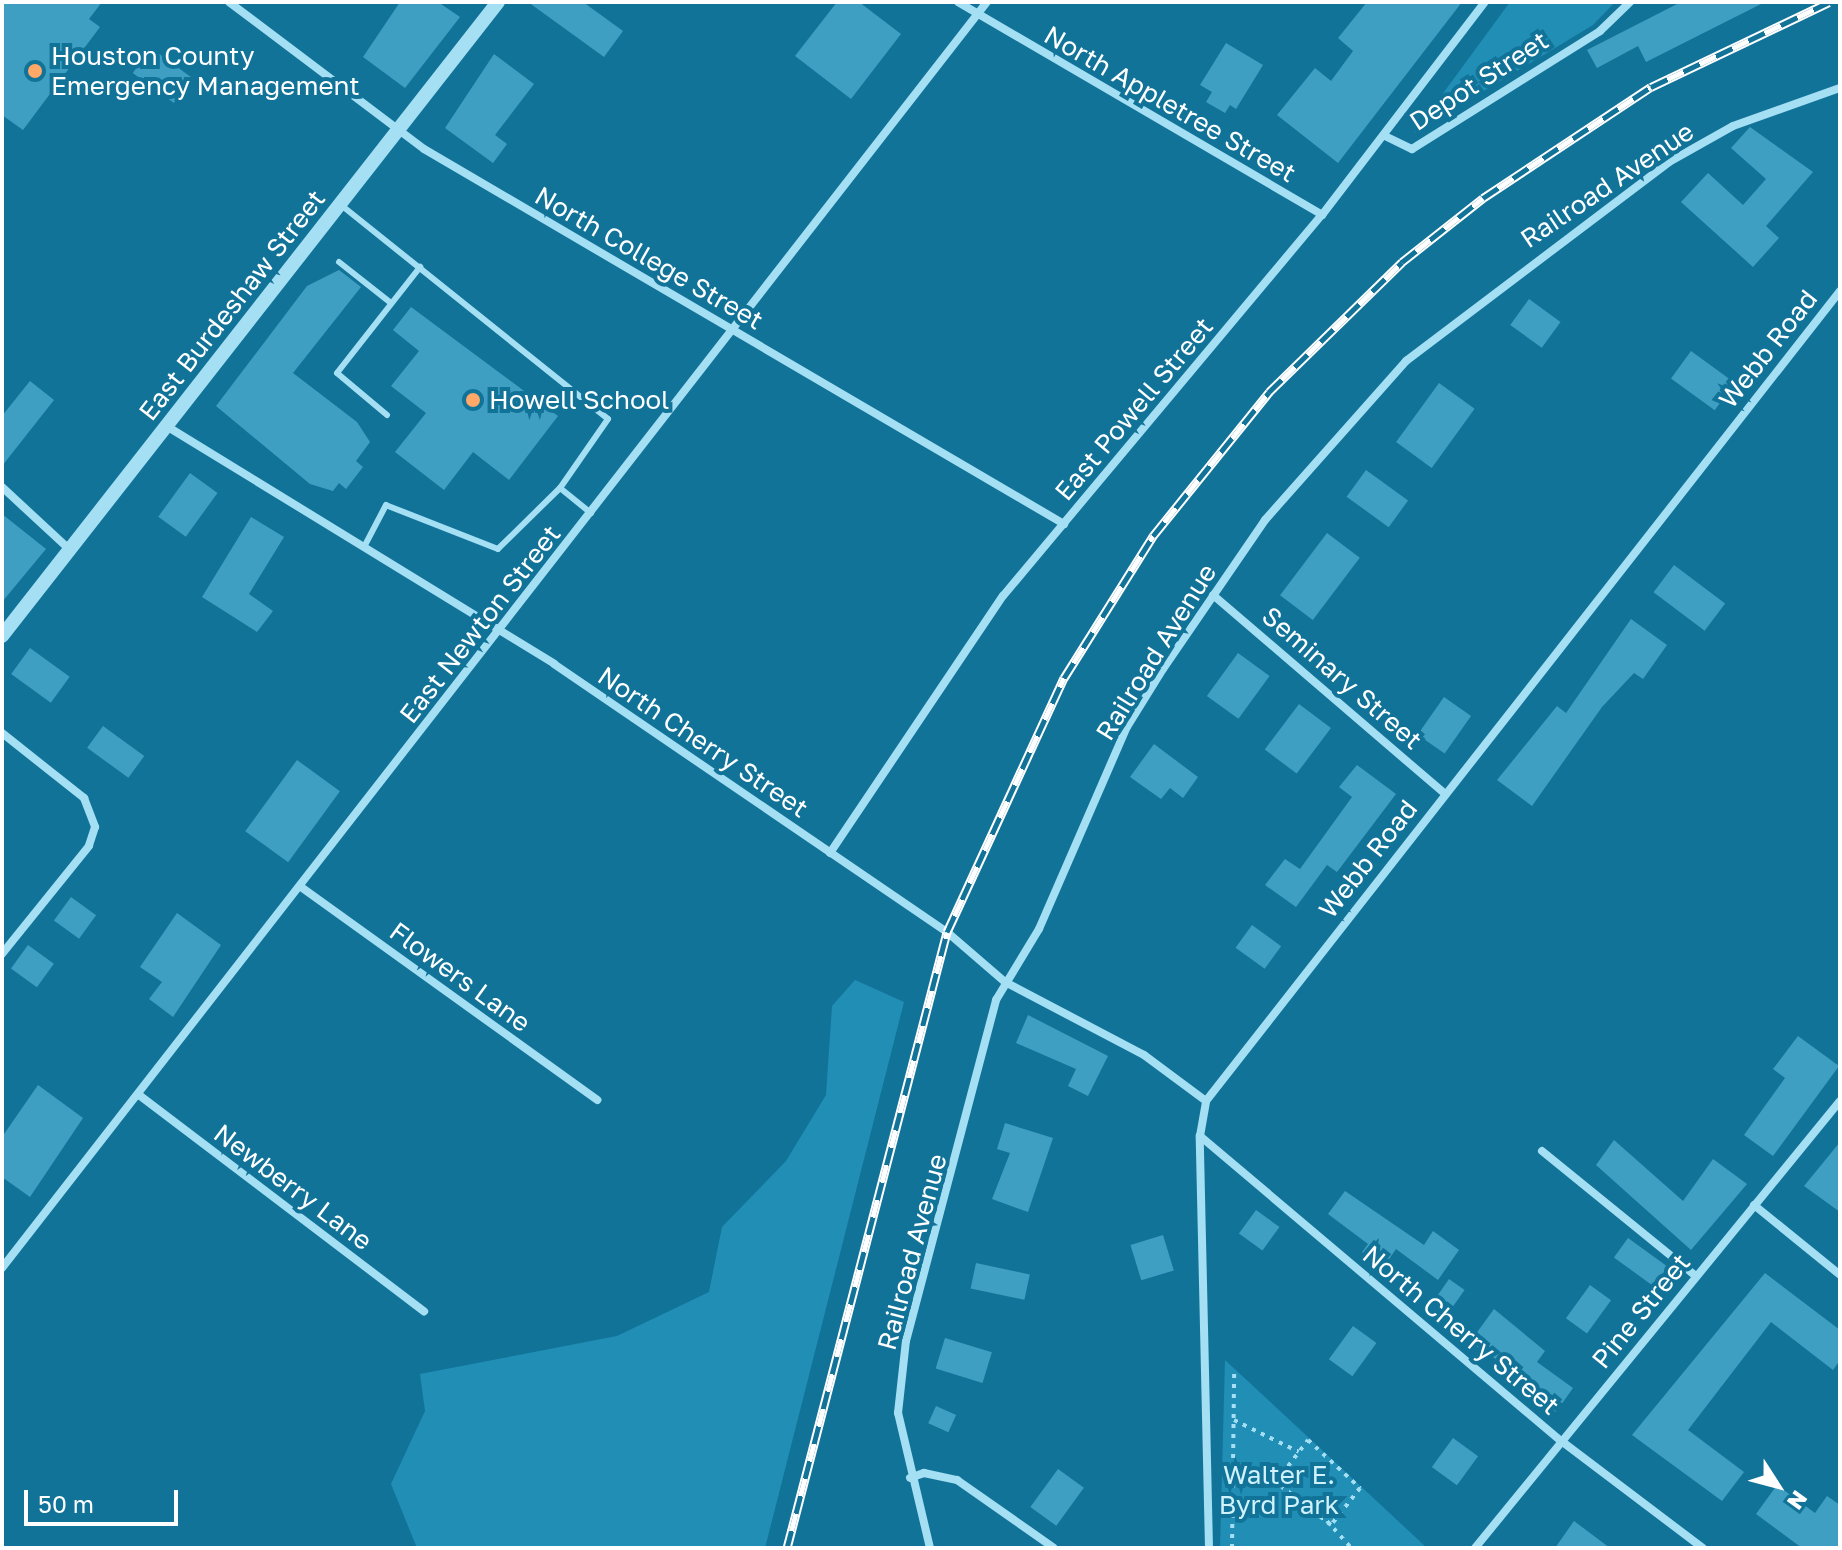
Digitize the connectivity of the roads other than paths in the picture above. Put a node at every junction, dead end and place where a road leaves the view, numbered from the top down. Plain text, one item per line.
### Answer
1 (229, 2) edge
2 (498, 2) edge
3 (958, 2) edge
4 (987, 2) edge
5 (1485, 2) edge
6 (1630, 2) edge
7 (977, 15) junction
8 (1840, 88) edge
9 (398, 131) junction
10 (1385, 136) junction
11 (341, 205) junction
12 (1322, 215) junction
13 (339, 262) dead end
14 (420, 267) junction
15 (1840, 291) edge
16 (391, 303) junction
17 (732, 330) junction
18 (387, 415) dead end
19 (168, 427) junction
20 (2, 487) edge
21 (560, 488) junction
22 (591, 513) junction
23 (1064, 524) junction
24 (364, 547) junction
25 (70, 550) junction
26 (1213, 595) junction
27 (501, 630) junction
28 (2, 636) edge
29 (2, 733) edge
30 (1444, 793) junction
31 (830, 853) junction
32 (301, 887) junction
33 (2, 954) edge
34 (1005, 982) junction
35 (139, 1095) junction
36 (597, 1100) dead end
37 (1206, 1101) junction
38 (1840, 1101) edge
39 (1200, 1136) junction
40 (1542, 1151) dead end
41 (1754, 1205) junction
42 (2, 1268) edge
43 (1840, 1275) edge
44 (1696, 1276) junction
45 (424, 1311) dead end
46 (1560, 1440) junction
47 (910, 1478) junction
48 (930, 1548) edge
49 (1054, 1548) edge
50 (1209, 1548) edge
51 (1475, 1548) edge
52 (1703, 1548) edge

1 - 9 street, North College Street
2 - 9 street, East Burdeshaw Street
3 - 7 street, North Appletree Street
4 - 7 street, East Newton Street
5 - 10 street, East Powell Street
6 - 10 street, Depot Street
7 - 12 street, North Appletree Street
7 - 17 street, East Newton Street
8 - 26 street, Railroad Avenue
9 - 11 street, East Burdeshaw Street
9 - 17 street, North College Street
10 - 12 street, East Powell Street
11 - 14 lane
11 - 19 street, East Burdeshaw Street
12 - 23 street, East Powell Street
13 - 16 lane
14 - 16 lane
14 - 21 lane
15 - 30 street, Webb Road
16 - 18 lane
17 - 22 street, East Newton Street
17 - 23 street, North College Street
19 - 24 street, North Cherry Street
19 - 25 street, East Burdeshaw Street
20 - 25 street
21 - 22 lane
21 - 24 lane
22 - 27 street, East Newton Street
23 - 31 street, East Powell Street
24 - 27 street, North Cherry Street
25 - 28 street, East Burdeshaw Street
26 - 30 street, Seminary Street
26 - 34 street, Railroad Avenue
27 - 31 street, North Cherry Street
27 - 32 street, East Newton Street
29 - 33 street
30 - 37 street, Webb Road
31 - 34 street, North Cherry Street
32 - 35 street, East Newton Street
32 - 36 street, Flowers Lane
34 - 37 street, North Cherry Street
34 - 47 street, Railroad Avenue
35 - 42 street, East Newton Street
35 - 45 street, Newberry Lane
37 - 39 street, Webb Road
38 - 41 street, Pine Street
39 - 46 street, North Cherry Street
39 - 50 street, Webb Road
40 - 44 street
41 - 43 street
41 - 44 street, Pine Street
44 - 46 street, Pine Street
46 - 51 street, Pine Street
46 - 52 street, North Cherry Street
47 - 48 street, Railroad Avenue
47 - 49 street

